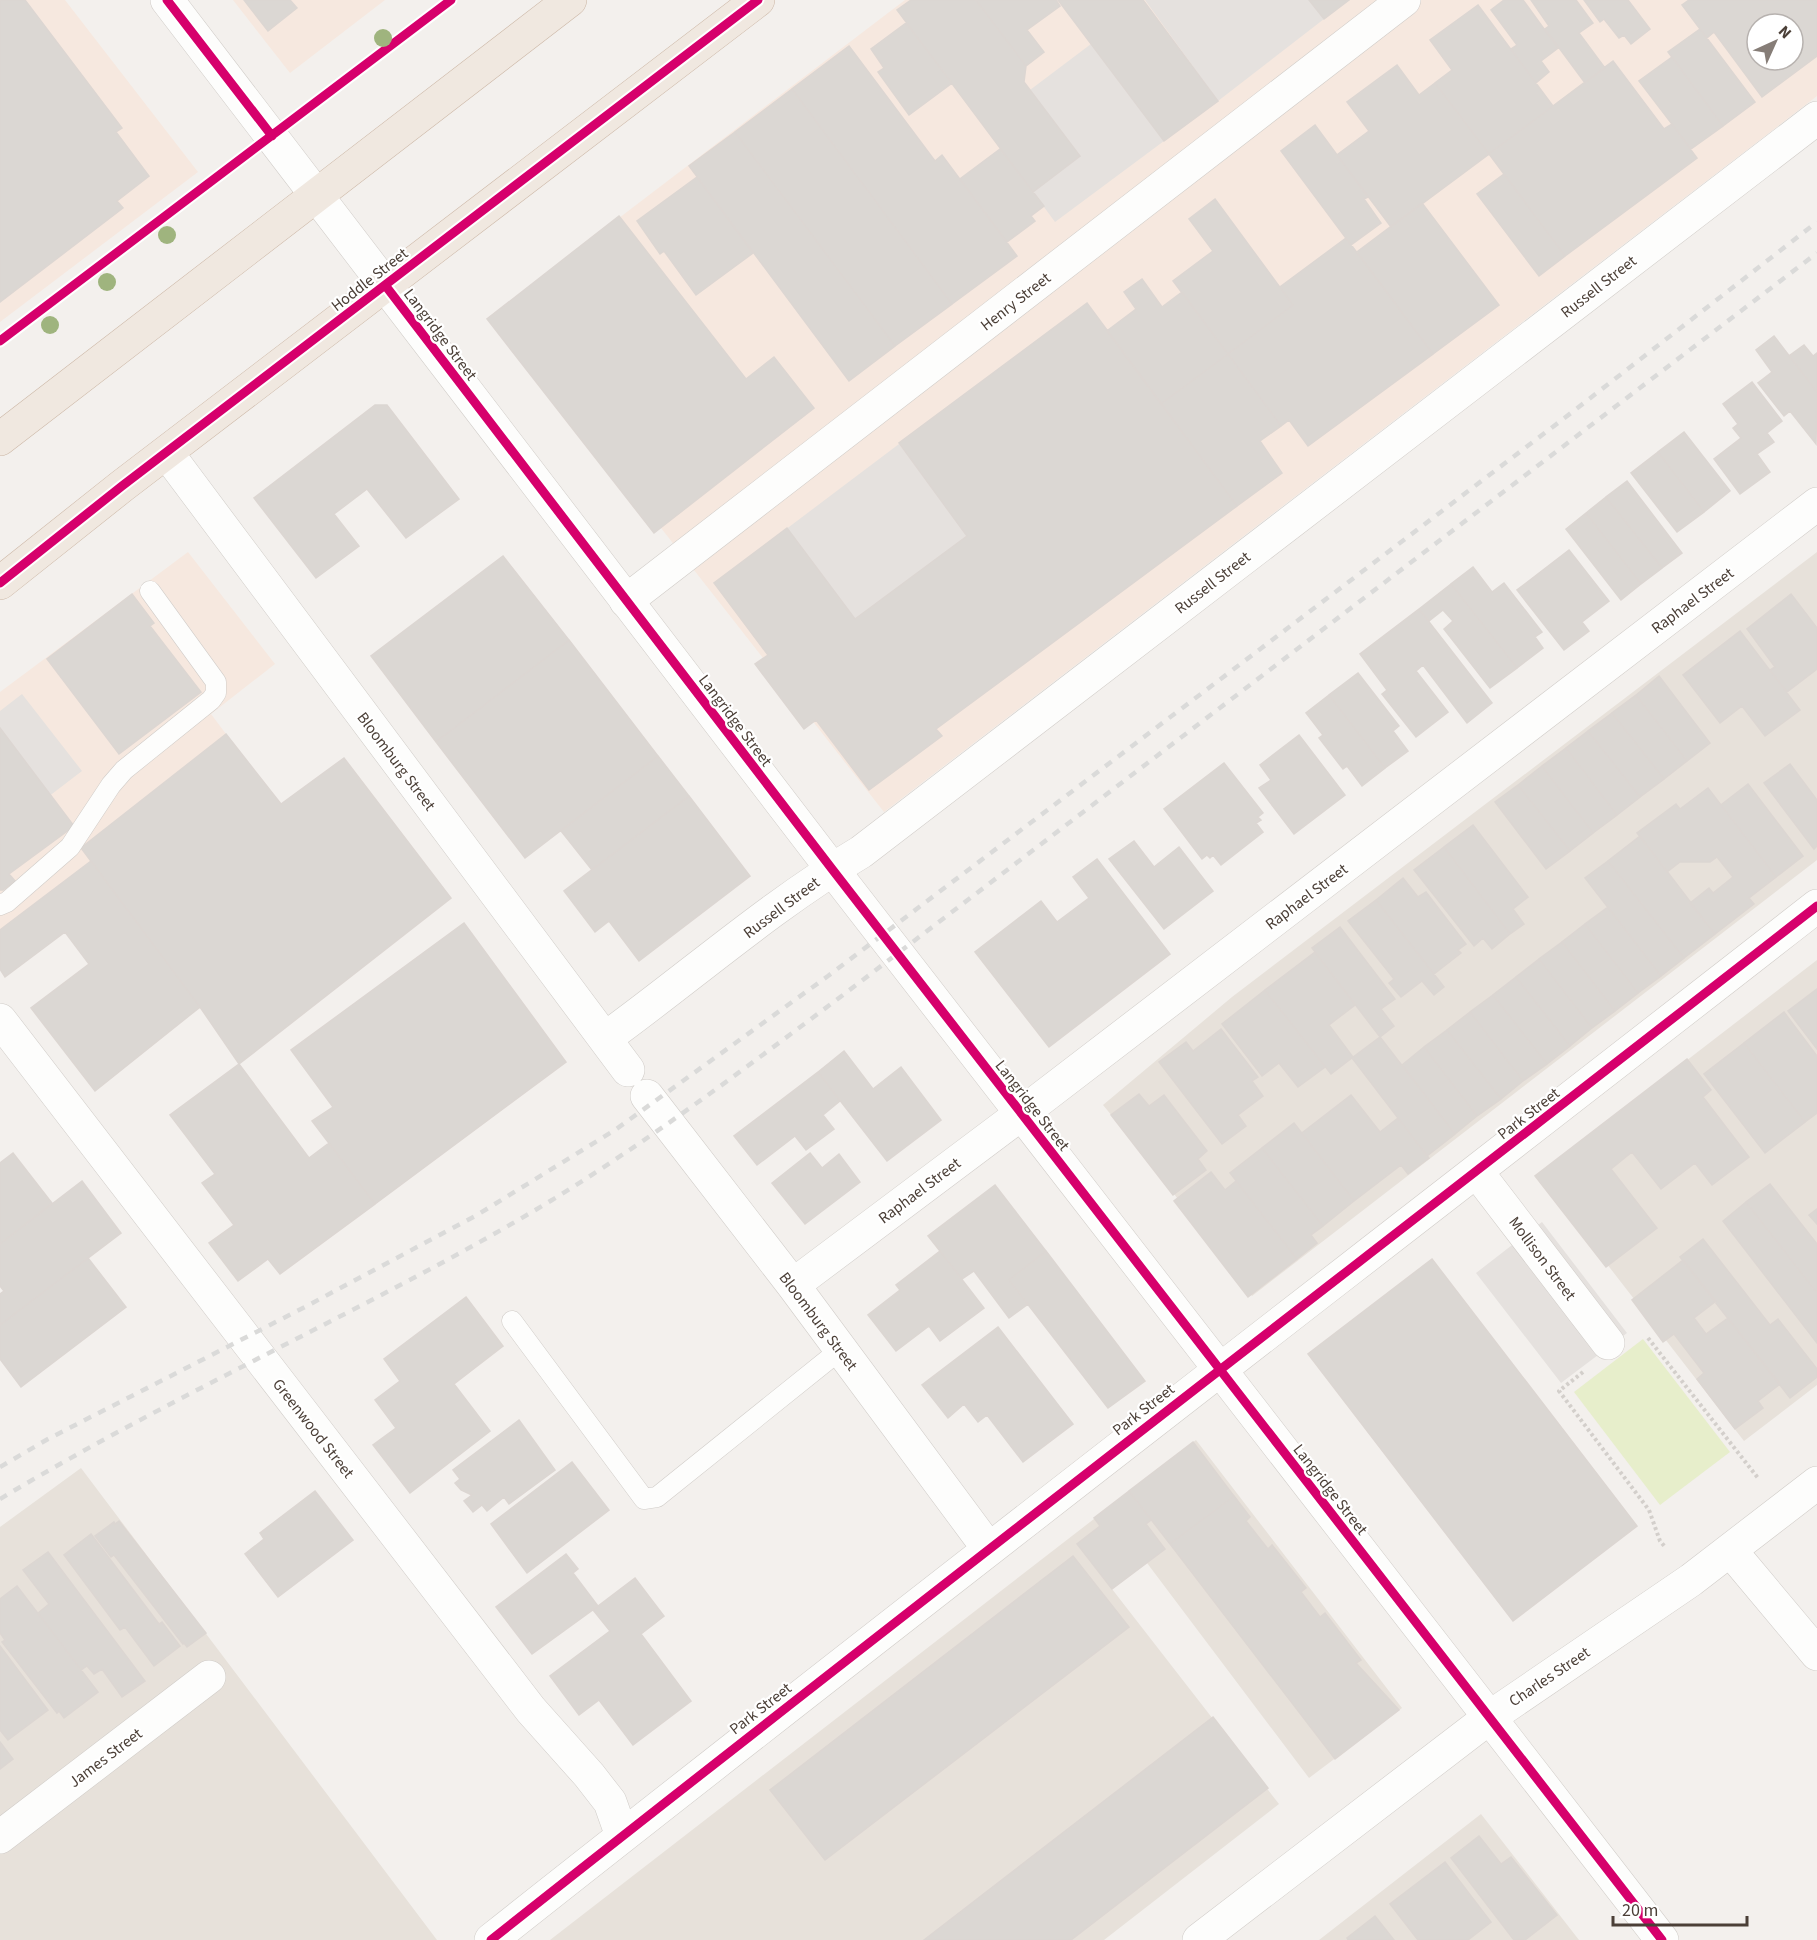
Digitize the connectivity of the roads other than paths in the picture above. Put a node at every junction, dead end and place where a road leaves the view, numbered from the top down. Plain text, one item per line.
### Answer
1 (167, 0) edge
2 (570, 0) edge
3 (758, 0) edge
4 (1404, 0) edge
5 (1817, 118) edge
6 (316, 195) junction
7 (385, 285) junction
8 (0, 439) edge
9 (167, 453) junction
10 (1817, 504) edge
11 (0, 583) edge
12 (150, 591) dead end
13 (626, 601) junction
14 (832, 869) junction
15 (0, 904) edge
16 (1817, 906) edge
17 (0, 1020) edge
18 (601, 1033) junction
19 (628, 1070) dead end
20 (647, 1096) dead end
21 (1022, 1114) junction
22 (1477, 1172) junction
23 (792, 1285) junction
24 (512, 1322) dead end
25 (840, 1350) junction
26 (1600, 1355) road end
27 (1219, 1369) junction
28 (1817, 1483) edge
29 (988, 1548) junction
30 (1730, 1550) junction
31 (1817, 1654) edge
32 (209, 1677) dead end
33 (1490, 1717) junction
34 (622, 1836) junction
35 (0, 1837) edge
36 (491, 1940) edge
37 (1199, 1940) edge
38 (1662, 1940) edge

1 - 6 street, Langridge Street
2 - 6 highway
3 - 7 highway, Hoddle Street
4 - 13 street, Henry Street
5 - 14 street, Russell Street
6 - 7 street, Langridge Street
6 - 8 highway
7 - 9 highway, Hoddle Street
7 - 13 street, Langridge Street
9 - 11 highway, Hoddle Street
9 - 18 street, Bloomburg Street
10 - 21 street, Raphael Street
12 - 15 lane
13 - 14 street, Langridge Street
14 - 18 street, Russell Street
14 - 21 street, Langridge Street
16 - 22 street, Park Street
17 - 34 street, Greenwood Street
18 - 19 street, Bloomburg Street
20 - 23 street, Bloomburg Street
21 - 23 street, Raphael Street
21 - 27 street, Langridge Street
22 - 26 street, Mollison Street
22 - 27 street, Park Street
23 - 25 street, Bloomburg Street
24 - 25 lane
25 - 29 street, Bloomburg Street
27 - 29 street, Park Street
27 - 33 street, Langridge Street
28 - 30 street, Charles Street
29 - 34 street, Park Street
30 - 31 street
30 - 33 street, Charles Street
32 - 35 street, James Street
33 - 37 street, Charles Street
33 - 38 street, Langridge Street
34 - 36 street, Park Street

